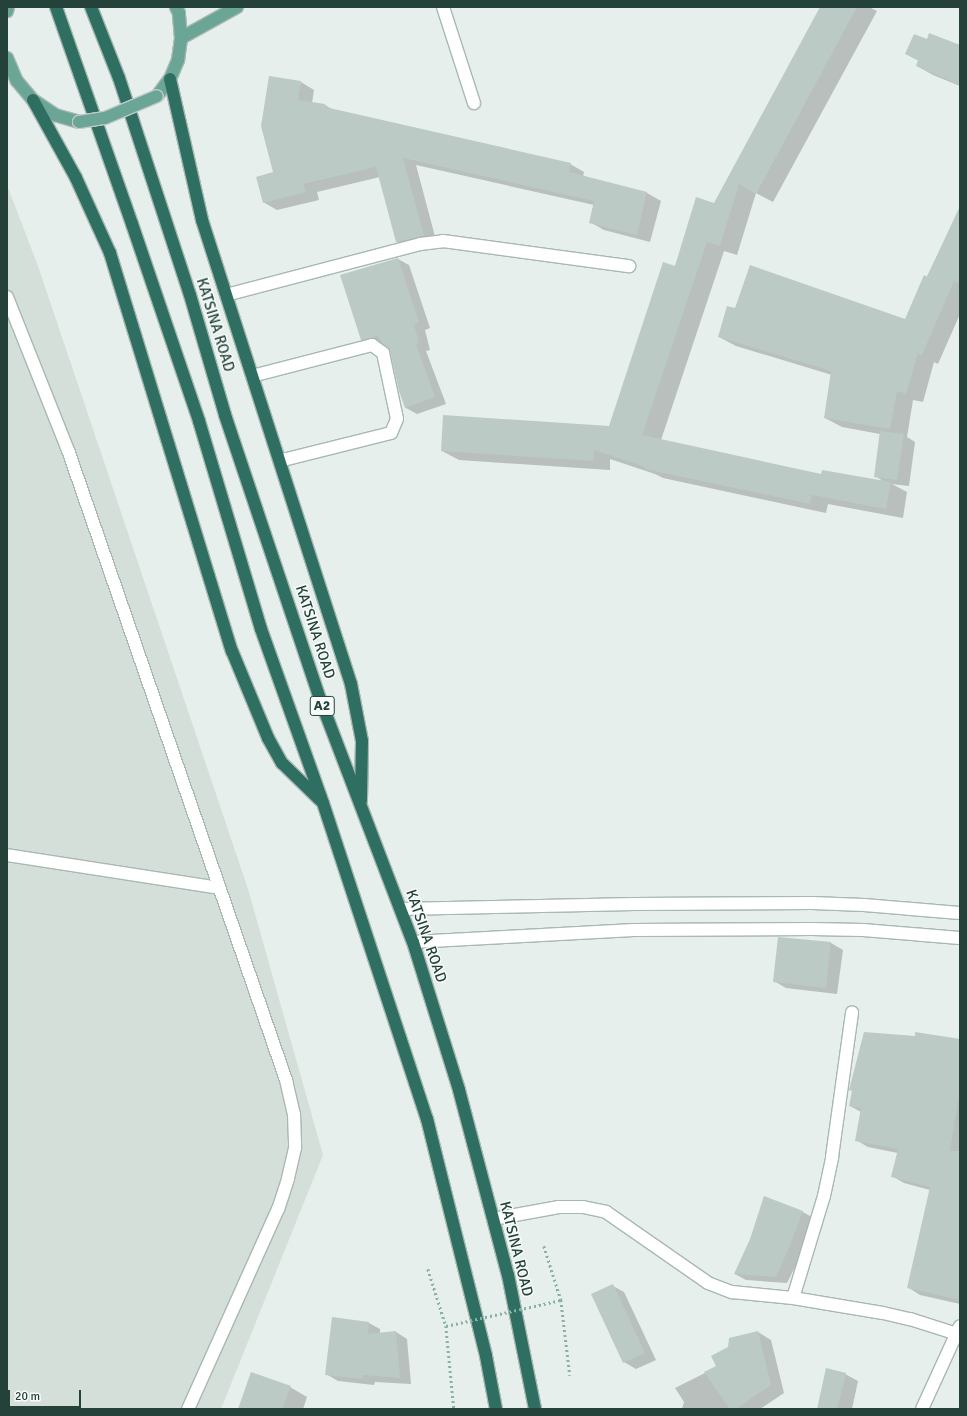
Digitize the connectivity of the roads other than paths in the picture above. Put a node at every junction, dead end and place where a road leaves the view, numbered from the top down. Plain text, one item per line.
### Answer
1 (8, 7) edge
2 (56, 7) edge
3 (91, 7) edge
4 (176, 7) edge
5 (237, 7) edge
6 (442, 7) edge
7 (7, 12) edge
8 (182, 38) junction
9 (7, 58) edge
10 (170, 79) junction
11 (34, 100) junction
12 (474, 102) dead end
13 (629, 266) dead end
14 (226, 295) junction
15 (7, 297) edge
16 (252, 376) junction
17 (279, 461) junction
18 (323, 803) junction
19 (361, 808) junction
20 (7, 855) edge
21 (219, 888) junction
22 (401, 910) junction
23 (960, 913) edge
24 (960, 938) edge
25 (413, 942) junction
26 (852, 1012) dead end
27 (493, 1219) junction
28 (793, 1298) junction
29 (958, 1330) edge
30 (188, 1409) edge
31 (496, 1409) edge
32 (535, 1409) edge
33 (922, 1409) edge

1 - 7 main road
2 - 18 highway, A2
3 - 19 highway, KATSINA ROAD / A2
4 - 8 main road
5 - 8 main road
6 - 12 street
8 - 10 main road
9 - 11 main road
10 - 11 main road, bridge
10 - 14 highway
11 - 18 highway
13 - 14 street
14 - 16 highway
15 - 21 street
16 - 17 highway
16 - 17 street
17 - 19 highway
18 - 31 highway, A2
19 - 22 highway, KATSINA ROAD / A2
20 - 21 street
21 - 30 street
22 - 23 street
22 - 25 highway, KATSINA ROAD / A2
24 - 25 street
25 - 27 highway, KATSINA ROAD / A2
26 - 28 street
27 - 28 street
27 - 32 highway, KATSINA ROAD / A2
28 - 29 street
29 - 33 street

